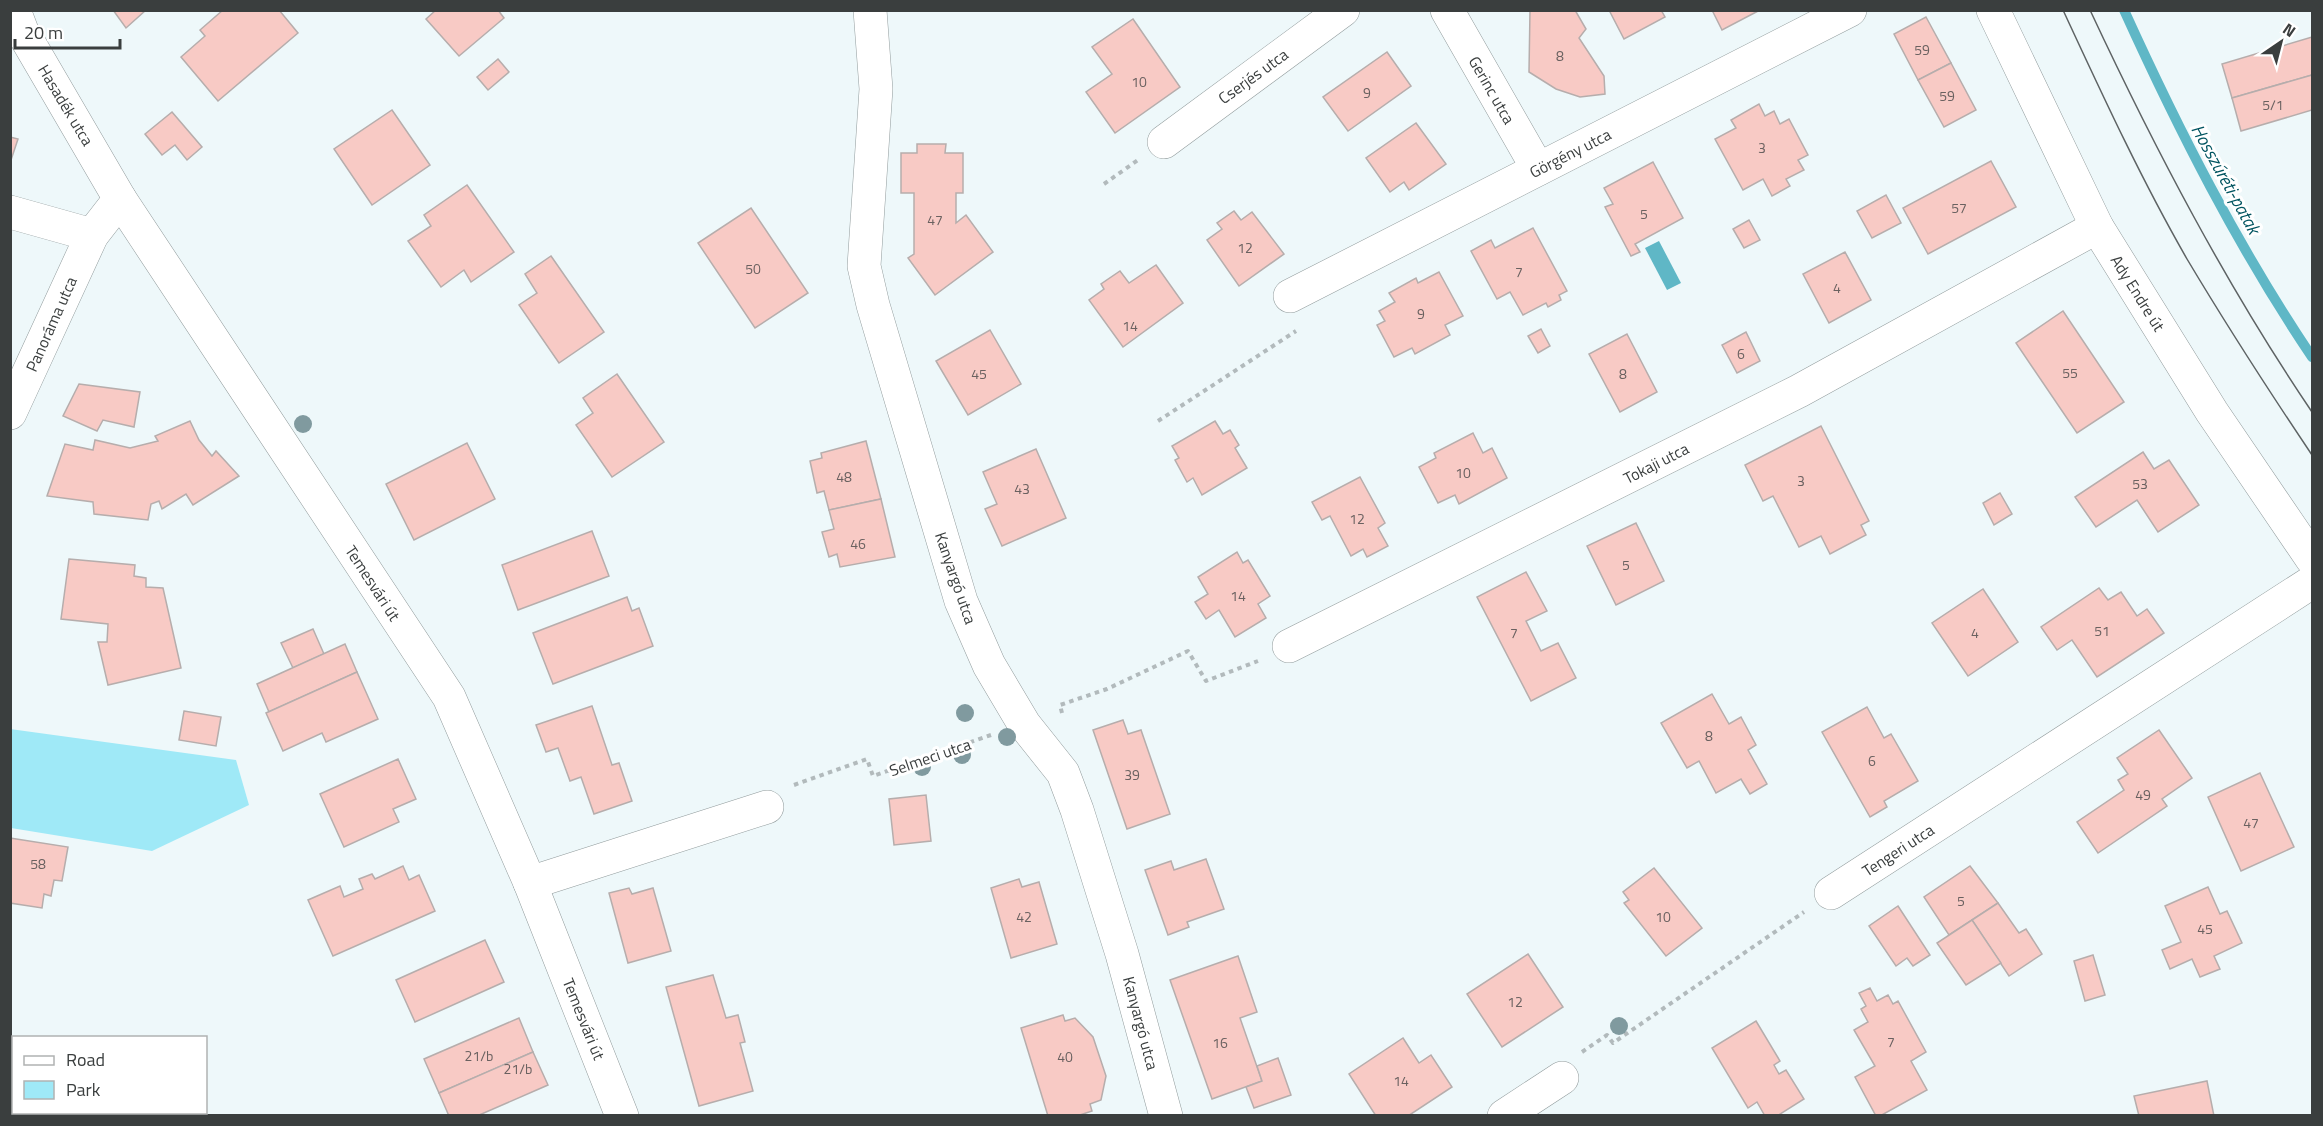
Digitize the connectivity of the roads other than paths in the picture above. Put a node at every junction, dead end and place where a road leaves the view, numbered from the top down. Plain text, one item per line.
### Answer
1 (14, 10) edge
2 (870, 10) edge
3 (1342, 10) edge
4 (1447, 10) edge
5 (1851, 10) edge
6 (1993, 10) edge
7 (1164, 141) dead end
8 (1538, 169) junction
9 (120, 199) junction
10 (10, 212) edge
11 (2097, 227) junction
12 (92, 235) junction
13 (1290, 296) dead end
14 (10, 413) edge
15 (2313, 559) edge
16 (2313, 582) edge
17 (1290, 646) road end
18 (778, 797) road end
19 (530, 883) junction
20 (1832, 893) road end
21 (1562, 1078) road end
22 (622, 1116) edge
23 (1166, 1116) edge
24 (1504, 1116) edge

1 - 9 street, Hasadék utca
2 - 23 street, Kanyargó utca
3 - 7 street, Cserjés utca
4 - 8 street, Gerinc utca
5 - 8 street, Görgény utca
6 - 11 street, Ady Endre út
8 - 13 street, Görgény utca
9 - 12 street
9 - 19 street, Temesvári út
10 - 12 street
11 - 15 street, Ady Endre út
11 - 17 street, Tokaji utca
12 - 14 street, Panoráma utca
16 - 20 street, Tengeri utca
18 - 19 street
19 - 22 street, Temesvári út
21 - 24 street

